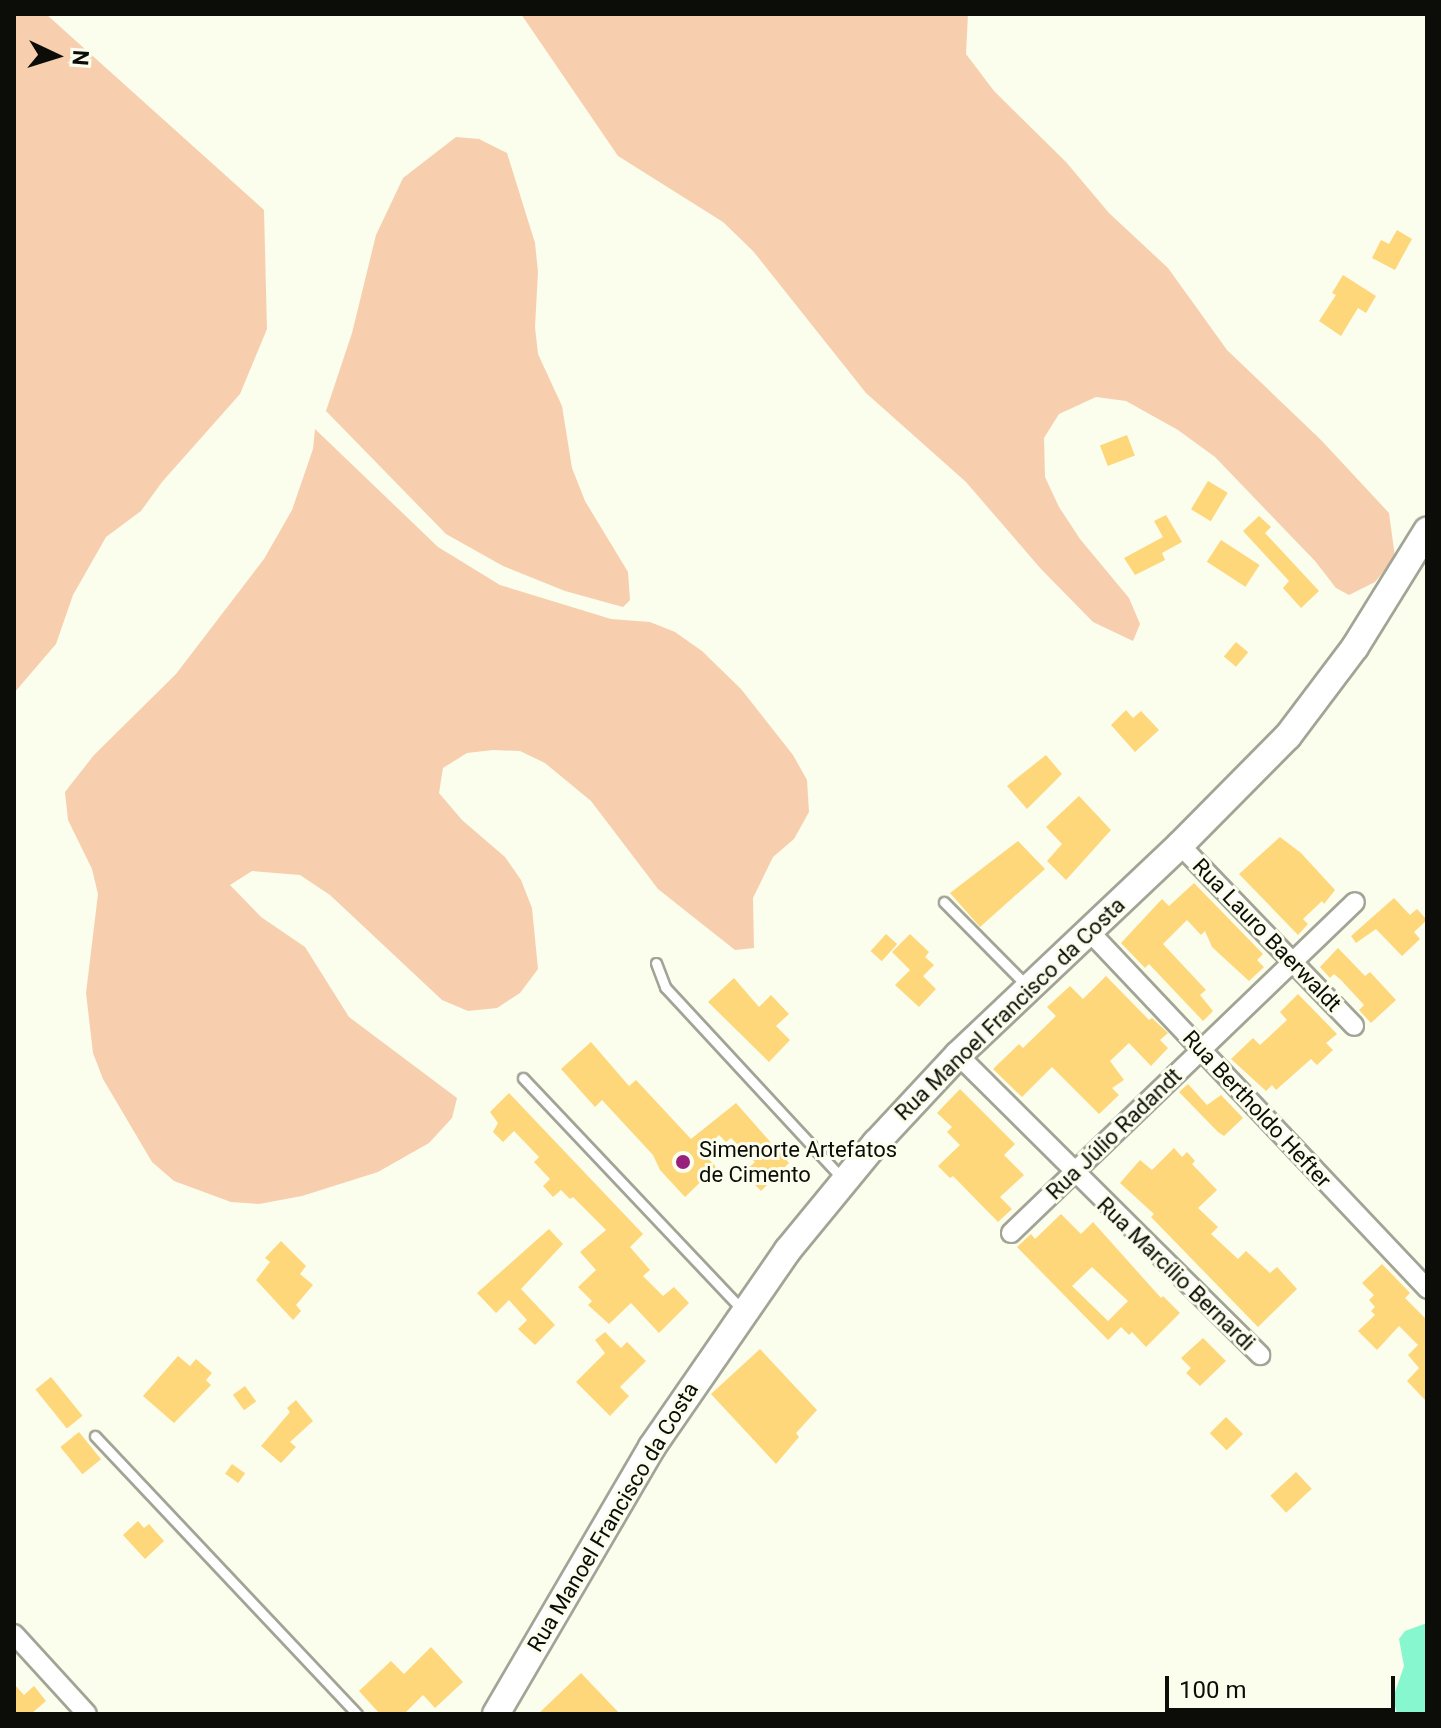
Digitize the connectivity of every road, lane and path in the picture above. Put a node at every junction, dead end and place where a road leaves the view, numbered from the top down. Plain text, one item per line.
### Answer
1 (1427, 531) edge
2 (1180, 845) junction
3 (944, 902) dead end
4 (1355, 902) dead end
5 (1088, 930) junction
6 (1293, 962) junction
7 (656, 963) dead end
8 (1028, 987) junction
9 (1354, 1026) dead end
10 (1201, 1050) junction
11 (958, 1055) junction
12 (523, 1078) dead end
13 (1073, 1173) junction
14 (844, 1180) junction
15 (1011, 1233) dead end
16 (1427, 1289) edge
17 (743, 1311) junction
18 (1260, 1355) dead end
19 (95, 1436) dead end
20 (14, 1634) edge
21 (87, 1714) edge
22 (357, 1714) edge
23 (496, 1714) edge

1 - 2 main road, Rua Manoel Francisco da Costa
2 - 5 main road, Rua Manoel Francisco da Costa
2 - 6 street, Rua Lauro Baerwaldt
3 - 8 lane
4 - 6 street, Rua Júlio Radandt
5 - 8 main road, Rua Manoel Francisco da Costa
5 - 10 street, Rua Bertholdo Hefter
6 - 9 street, Rua Lauro Baerwaldt
6 - 10 street, Rua Júlio Radandt
7 - 14 lane
8 - 11 main road, Rua Manoel Francisco da Costa
10 - 13 street, Rua Júlio Radandt
10 - 16 street, Rua Bertholdo Hefter
11 - 13 street, Rua Marcílio Bernardi
11 - 14 main road, Rua Manoel Francisco da Costa
12 - 17 lane
13 - 15 street, Rua Júlio Radandt
13 - 18 street, Rua Marcílio Bernardi
14 - 17 main road, Rua Manoel Francisco da Costa
17 - 23 main road, Rua Manoel Francisco da Costa
19 - 22 lane
20 - 21 street

